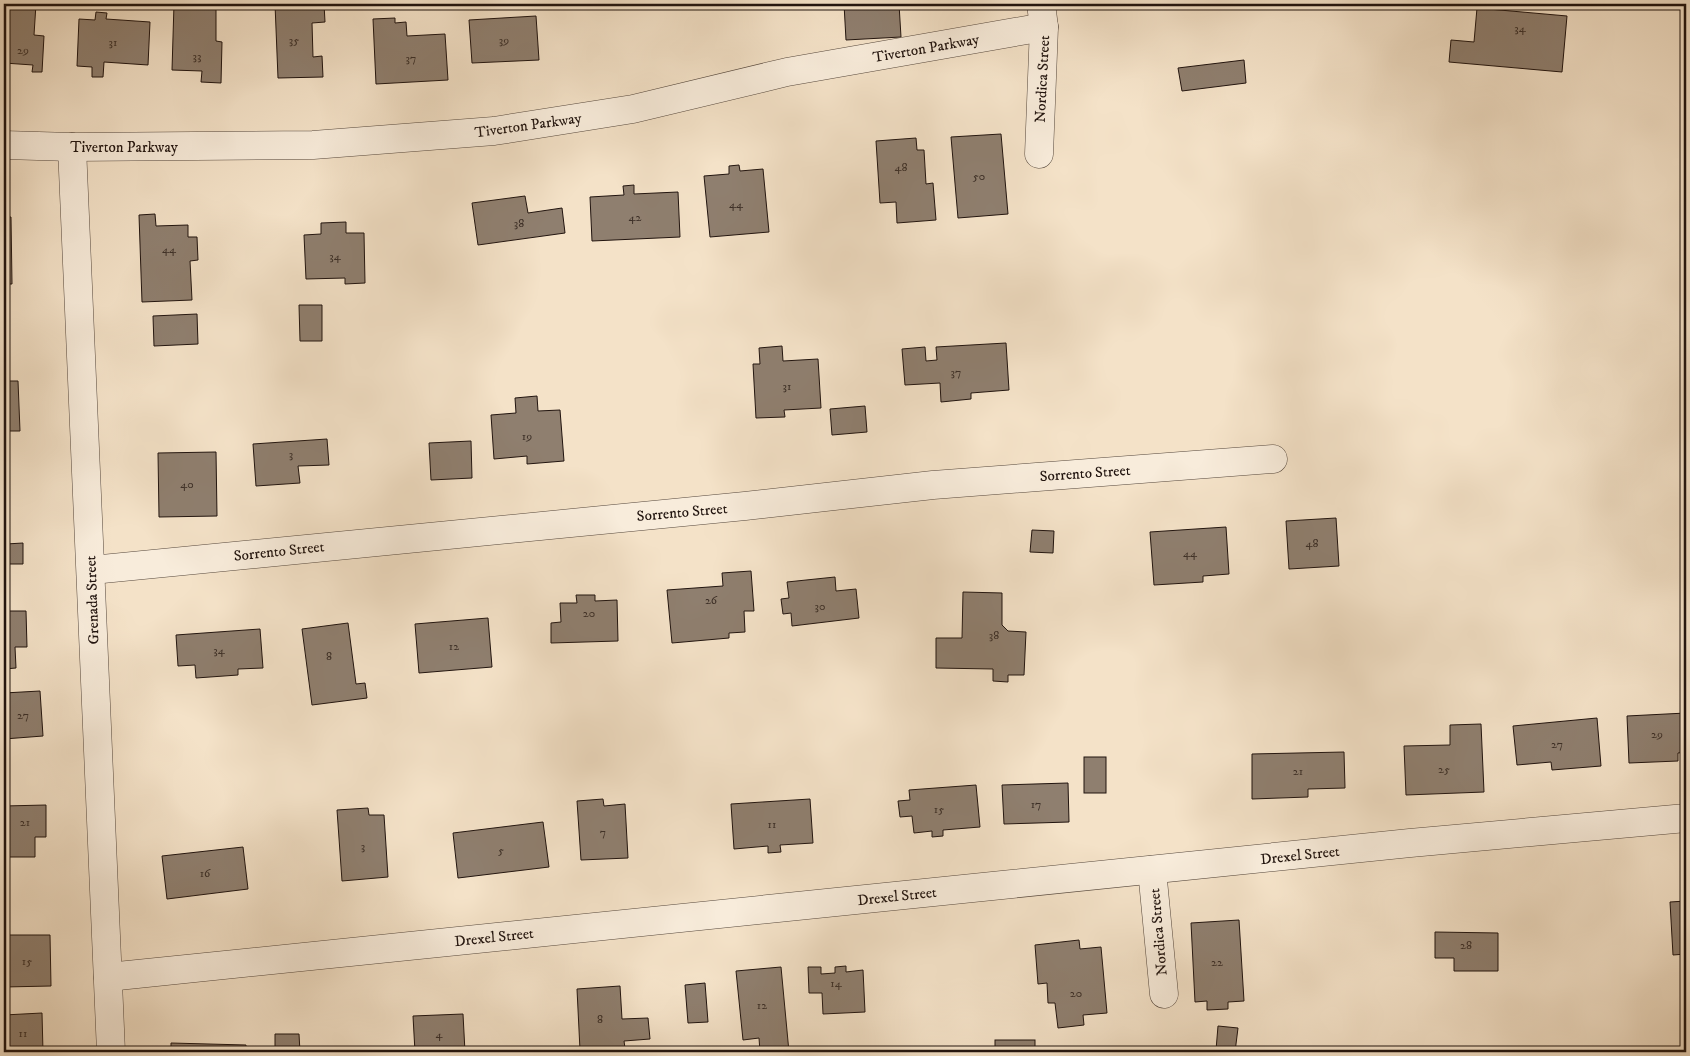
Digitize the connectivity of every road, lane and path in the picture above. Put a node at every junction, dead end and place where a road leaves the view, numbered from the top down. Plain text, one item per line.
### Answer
1 (1043, 16) edge
2 (4, 145) edge
3 (72, 147) junction
4 (1038, 154) dead end
5 (1273, 459) dead end
6 (92, 570) junction
7 (1686, 818) edge
8 (1152, 870) junction
9 (108, 977) junction
10 (1164, 994) dead end
11 (111, 1052) edge

1 - 3 street, Tiverton Parkway
1 - 4 street, Nordica Street
2 - 3 street, Tiverton Parkway
3 - 6 street, Grenada Street
5 - 6 street, Sorrento Street
6 - 9 street, Grenada Street
7 - 8 street, Drexel Street
8 - 9 street, Drexel Street
8 - 10 street, Nordica Street
9 - 11 street, Grenada Street

